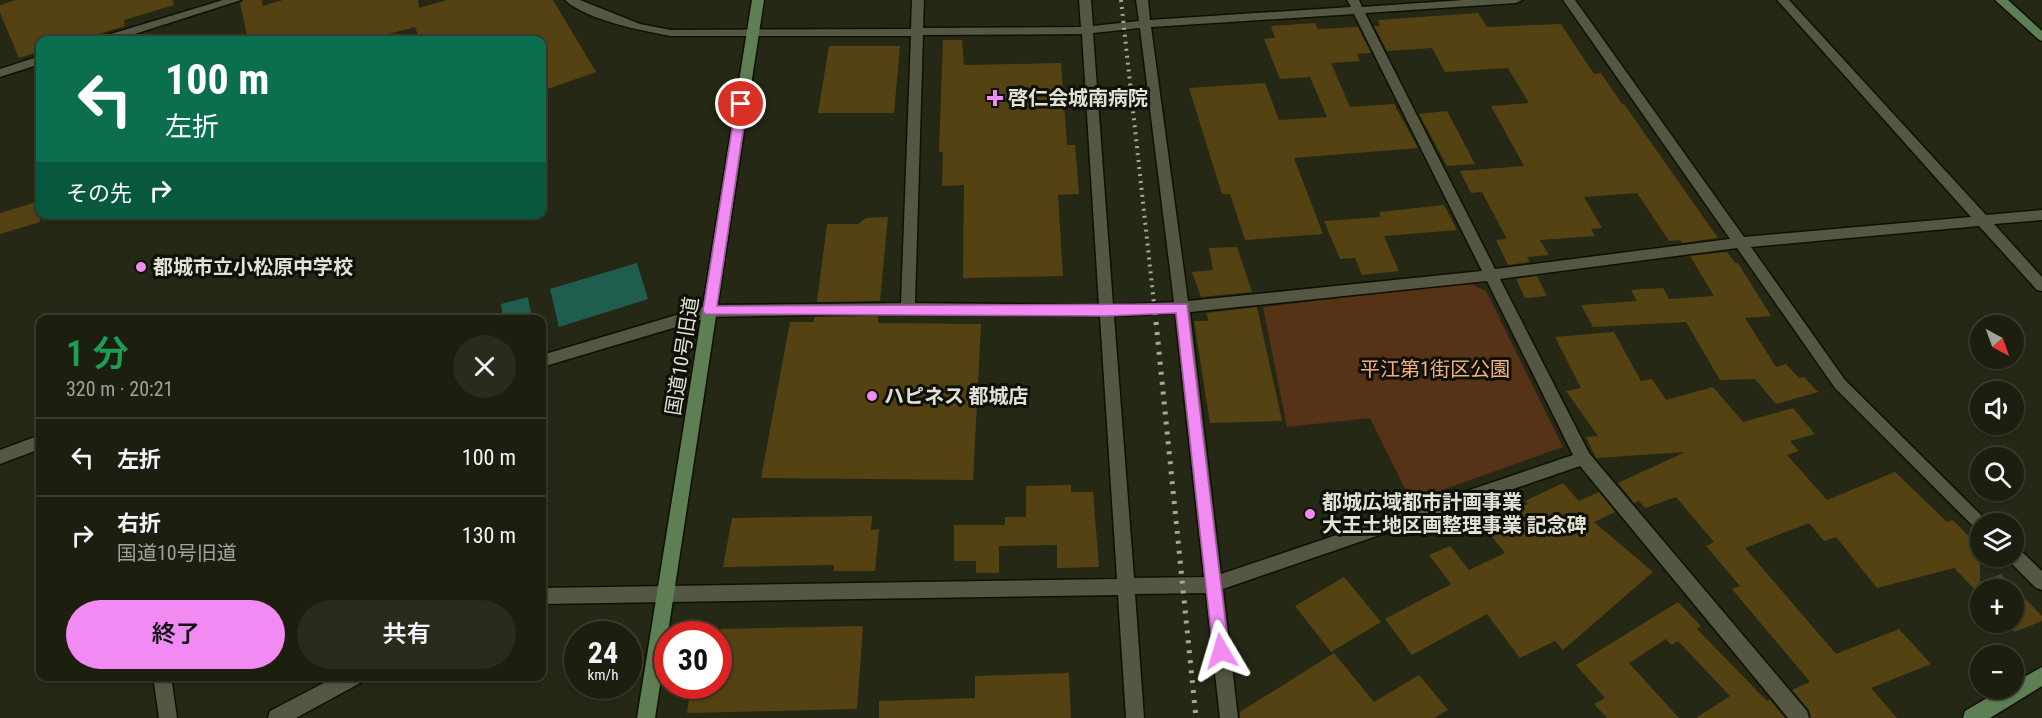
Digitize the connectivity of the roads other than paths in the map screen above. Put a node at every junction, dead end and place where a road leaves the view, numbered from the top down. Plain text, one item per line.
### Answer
1 (234, 0) edge
2 (571, 0) edge
3 (758, 0) edge
4 (918, 0) edge
5 (1085, 0) edge
6 (1142, 0) edge
7 (1516, 0) edge
8 (1569, 0) edge
9 (1783, 0) edge
10 (2001, 0) edge
11 (1356, 6) edge
12 (1145, 24) junction
13 (1087, 30) junction
14 (917, 33) junction
15 (752, 34) junction
16 (118, 36) edge
17 (2042, 37) edge
18 (36, 61) edge
19 (0, 73) edge
20 (2042, 215) edge
21 (1982, 221) junction
22 (1738, 243) junction
23 (1491, 276) junction
24 (2042, 286) edge
25 (908, 308) junction
26 (1182, 308) junction
27 (710, 311) junction
28 (1107, 311) junction
29 (546, 360) edge
30 (36, 444) edge
31 (0, 457) edge
32 (1583, 458) junction
33 (1971, 513) edge
34 (2024, 565) edge
35 (2042, 582) edge
36 (1213, 585) junction
37 (1127, 587) junction
38 (666, 594) junction
39 (546, 596) edge
40 (2042, 676) edge
41 (163, 681) edge
42 (347, 681) edge
43 (168, 718) edge
44 (277, 718) edge
45 (646, 718) edge
46 (1135, 718) edge
47 (1229, 718) edge
48 (1800, 718) edge
49 (1972, 718) edge

1 - 16 street
2 - 15 street
3 - 15 street, 国道10号旧道
4 - 14 street
5 - 13 street
6 - 12 street
7 - 11 street
8 - 22 street
9 - 21 street
10 - 17 street
11 - 12 street
11 - 23 street
12 - 13 street
12 - 26 street
13 - 14 street
13 - 28 street
14 - 15 street
14 - 25 street
15 - 27 street, 国道10号旧道
18 - 19 street
20 - 21 street
21 - 22 street
21 - 24 street
22 - 23 street
22 - 33 street
23 - 26 street
23 - 32 street
25 - 27 street
25 - 28 street
26 - 28 street
26 - 36 street
27 - 29 street
27 - 38 street, 国道10号旧道
28 - 37 street
30 - 31 street
32 - 36 street
32 - 48 street
34 - 35 street
36 - 37 street
36 - 47 street
37 - 38 street
37 - 46 street
38 - 39 street
38 - 45 street, 国道10号旧道
40 - 49 street
41 - 43 street
42 - 44 street

